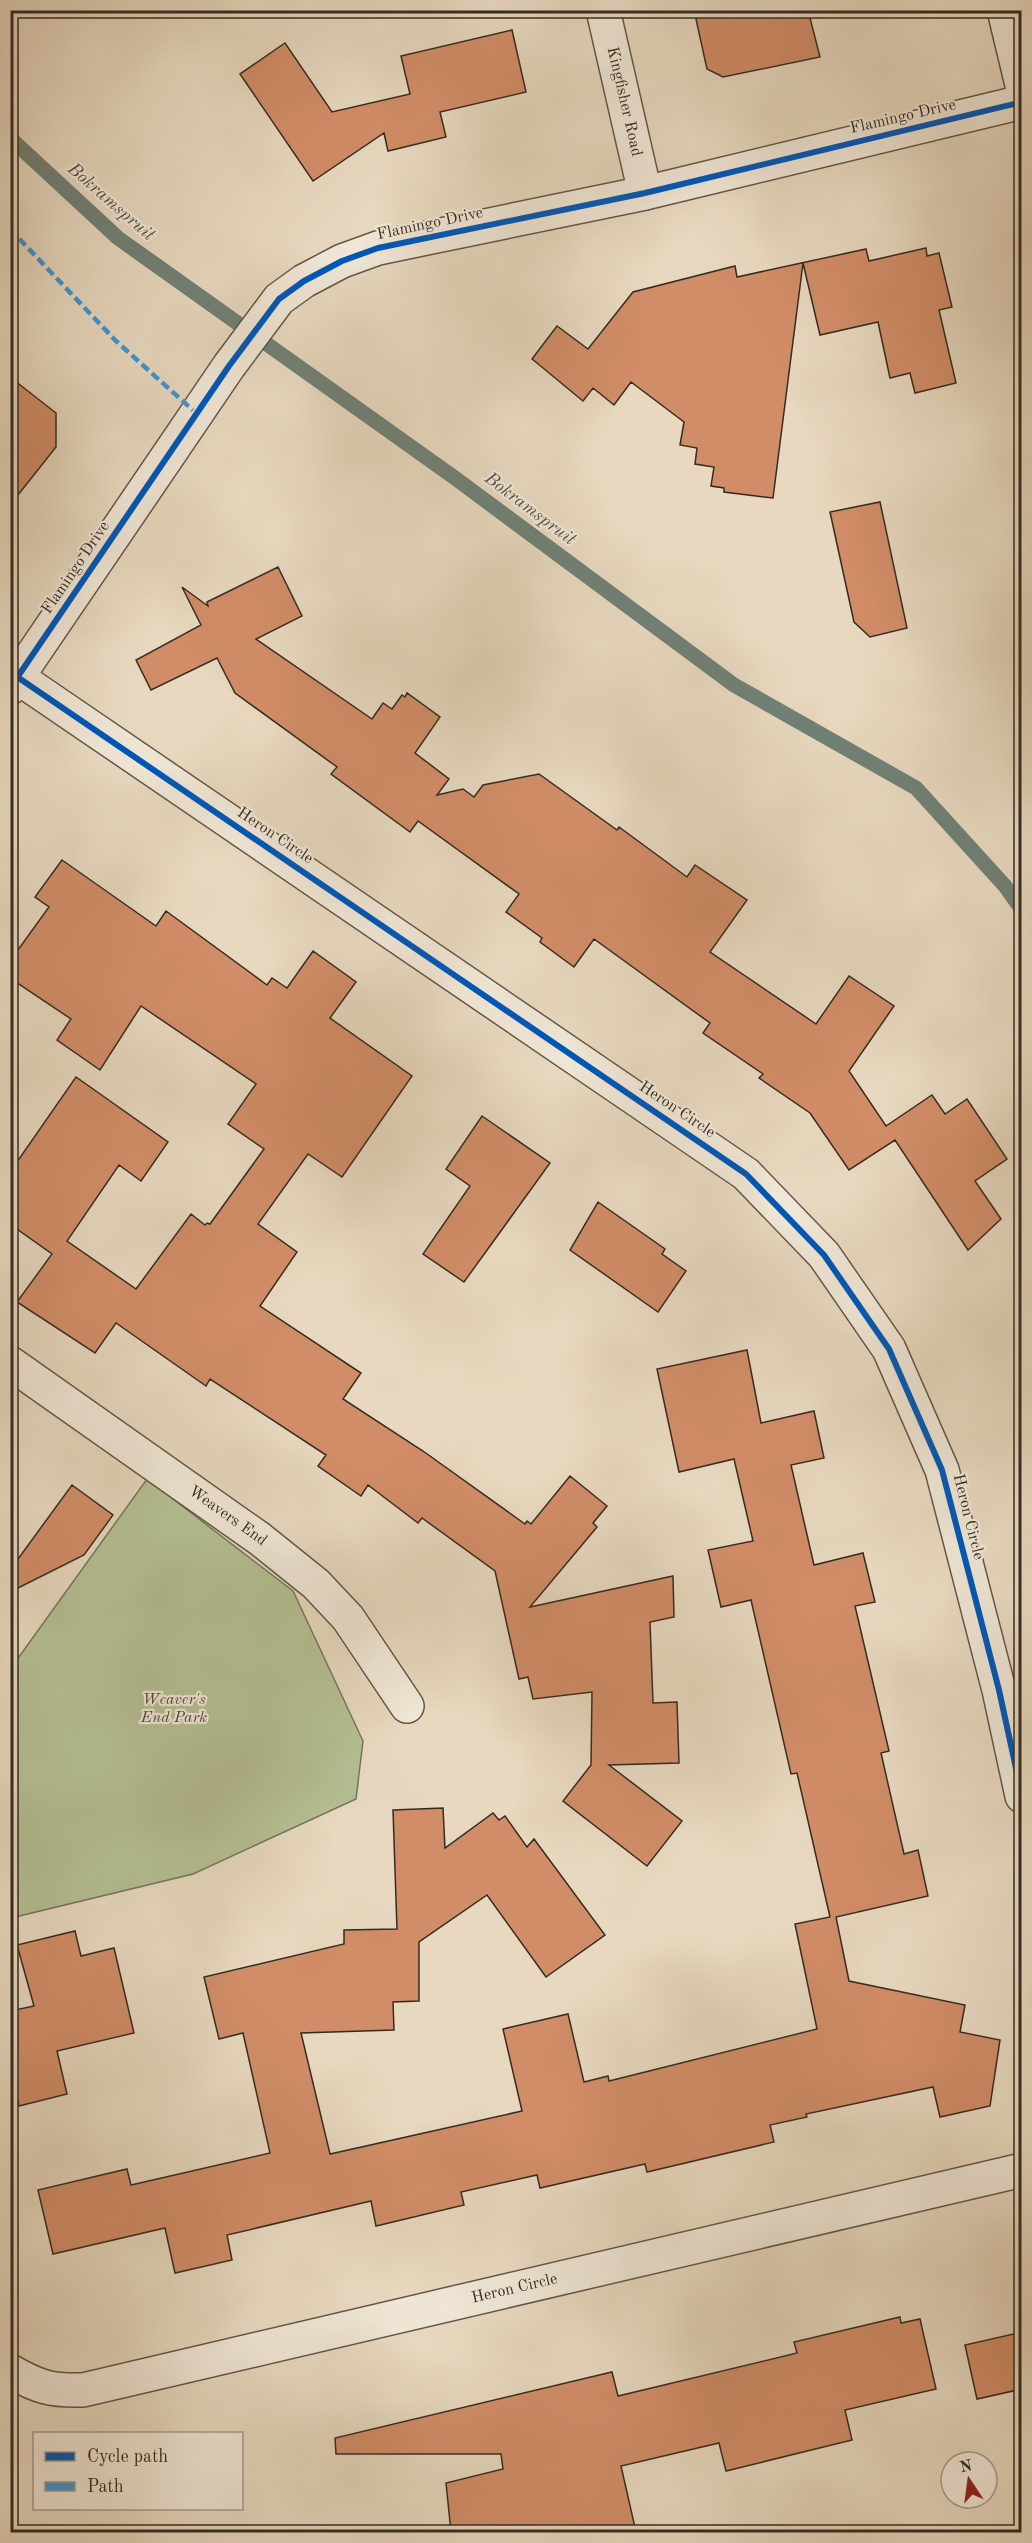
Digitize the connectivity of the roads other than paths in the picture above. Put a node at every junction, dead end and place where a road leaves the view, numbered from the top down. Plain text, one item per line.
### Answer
1 (603, 10) edge
2 (1004, 10) edge
3 (1022, 85) edge
4 (1022, 102) edge
5 (645, 193) junction
6 (13, 679) edge
7 (10, 1363) edge
8 (1010, 1687) edge
9 (407, 1706) dead end
10 (1022, 1796) edge
11 (1022, 2170) edge
12 (10, 2371) edge

1 - 5 street, Kingfisher Road
2 - 3 street
4 - 5 street, Flamingo Drive
5 - 6 street, Flamingo Drive
6 - 8 street, Heron Circle
7 - 9 street, Weavers End
8 - 10 street, Heron Circle
11 - 12 street, Heron Circle

